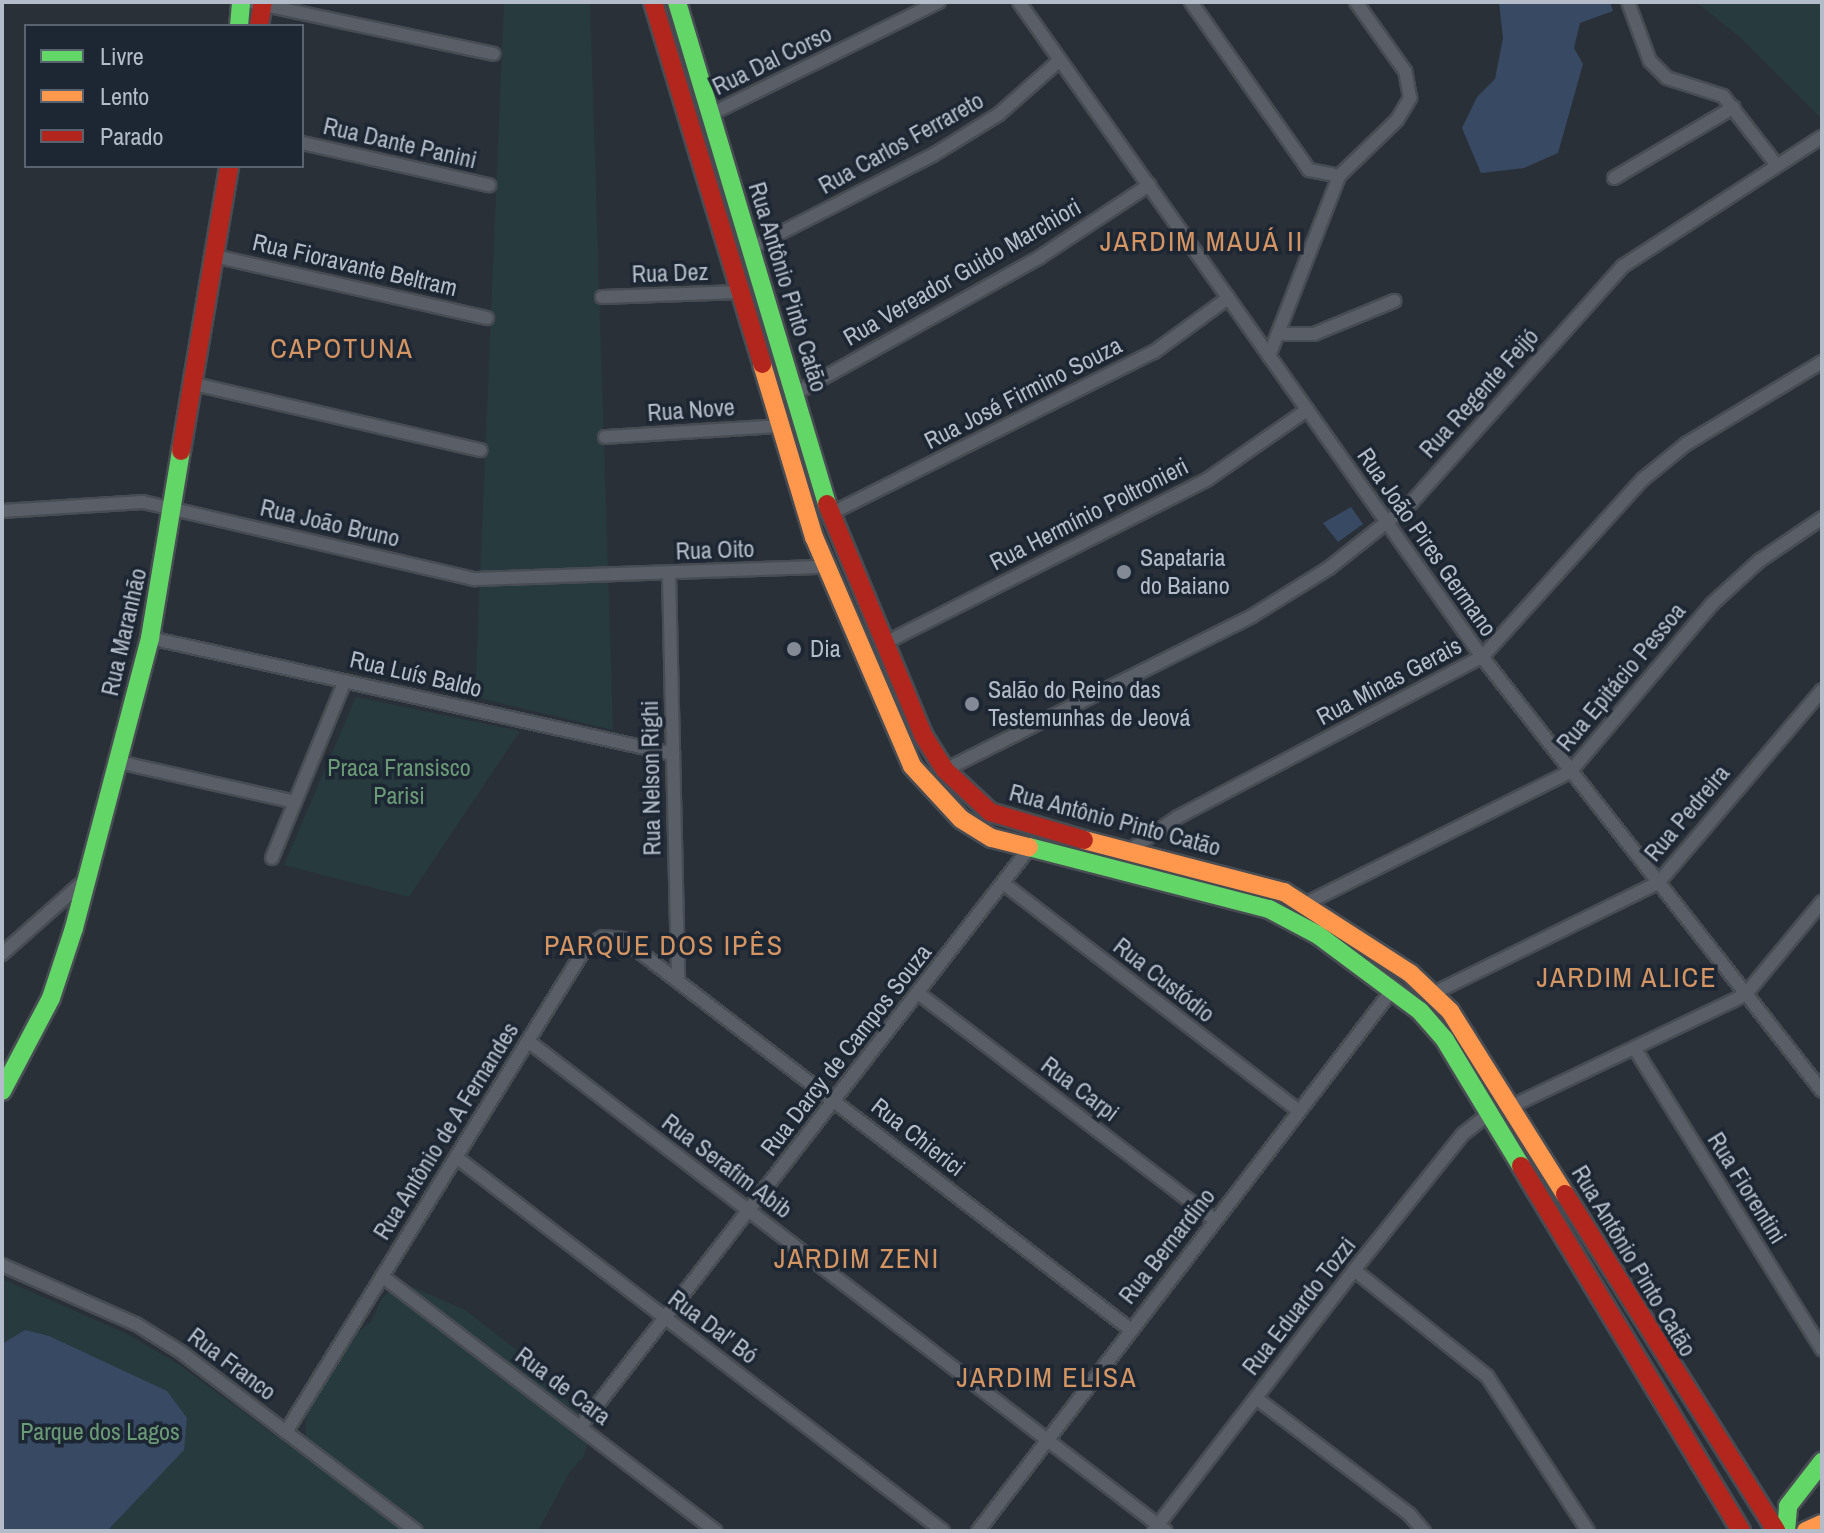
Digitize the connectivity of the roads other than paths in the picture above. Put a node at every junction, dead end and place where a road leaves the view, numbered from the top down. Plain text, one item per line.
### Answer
1 (241, 2) edge
2 (250, 2) edge
3 (263, 2) edge
4 (653, 2) edge
5 (677, 2) edge
6 (939, 2) edge
7 (1019, 2) edge
8 (1191, 2) edge
9 (1356, 2) edge
10 (1628, 2) edge
11 (239, 24) edge
12 (259, 24) edge
13 (494, 54) dead end
14 (1060, 60) junction
15 (683, 100) junction
16 (1734, 107) junction
17 (711, 114) junction
18 (1822, 137) edge
19 (304, 143) edge
20 (1776, 164) junction
21 (229, 168) edge
22 (1339, 176) junction
23 (1614, 178) dead end
24 (489, 185) dead end
25 (1149, 185) junction
26 (751, 248) junction
27 (214, 256) junction
28 (740, 292) junction
29 (602, 297) dead end
30 (1228, 298) junction
31 (1394, 301) dead end
32 (487, 318) dead end
33 (1278, 334) junction
34 (1269, 356) junction
35 (1822, 362) edge
36 (194, 384) junction
37 (796, 393) junction
38 (772, 398) junction
39 (1307, 410) junction
40 (780, 426) junction
41 (605, 437) dead end
42 (480, 450) dead end
43 (2, 511) edge
44 (175, 511) junction
45 (830, 514) junction
46 (1822, 518) edge
47 (1388, 525) junction
48 (825, 567) junction
49 (669, 574) junction
50 (607, 576) joint
51 (848, 619) junction
52 (150, 638) junction
53 (883, 644) junction
54 (1482, 657) junction
55 (345, 681) junction
56 (1822, 690) edge
57 (673, 754) junction
58 (118, 762) junction
59 (945, 770) junction
60 (1570, 772) junction
61 (295, 802) junction
62 (1028, 850) junction
63 (1130, 850) junction
64 (272, 858) dead end
65 (1117, 871) junction
66 (88, 878) junction
67 (1003, 883) junction
68 (1658, 883) junction
69 (1822, 902) edge
70 (1307, 903) junction
71 (2, 954) edge
72 (678, 980) junction
73 (1393, 989) junction
74 (918, 993) junction
75 (1432, 994) junction
76 (1745, 995) junction
77 (528, 1041) junction
78 (1635, 1049) junction
79 (2, 1091) edge
80 (1822, 1091) edge
81 (835, 1102) junction
82 (1512, 1106) junction
83 (1299, 1111) junction
84 (1487, 1115) junction
85 (456, 1157) junction
86 (750, 1211) junction
87 (1215, 1220) junction
88 (2, 1265) edge
89 (1354, 1270) junction
90 (382, 1276) junction
91 (666, 1318) junction
92 (1131, 1330) junction
93 (1822, 1350) edge
94 (1256, 1398) junction
95 (580, 1427) junction
96 (286, 1432) junction
97 (1047, 1440) junction
98 (1822, 1462) edge
99 (1822, 1524) edge
100 (1159, 1529) edge
101 (416, 1531) edge
102 (716, 1531) edge
103 (943, 1531) edge
104 (978, 1531) edge
105 (1424, 1531) edge
106 (1588, 1531) edge
107 (1741, 1531) edge
108 (1776, 1531) edge
109 (1786, 1531) edge
110 (1806, 1531) edge

1 - 11 main road
2 - 3 street
3 - 12 main road
3 - 13 street
4 - 15 main road, Rua Antônio Pinto Catão
5 - 17 main road, Rua Antônio Pinto Catão
6 - 17 street, Rua Dal Corso
7 - 14 street, Rua João Pires Germano
8 - 22 street
9 - 22 street
10 - 16 street
14 - 25 street, Rua João Pires Germano
14 - 26 street, Rua Carlos Ferrareto
15 - 17 main road
15 - 28 main road, Rua Antônio Pinto Catão
16 - 20 street
16 - 23 street
17 - 26 main road, Rua Antônio Pinto Catão
18 - 20 street, Rua Regente Feijó
19 - 24 street, Rua Dante Panini
20 - 47 street, Rua Regente Feijó
21 - 27 main road, Rua Maranhão
22 - 33 street
25 - 30 street, Rua João Pires Germano
25 - 37 street, Rua Vereador Guido Marchiori
26 - 37 main road, Rua Antônio Pinto Catão
27 - 32 street, Rua Fioravante Beltram
27 - 36 main road, Rua Maranhão
28 - 29 street, Rua Dez
28 - 38 main road, Rua Antônio Pinto Catão
30 - 34 street, Rua João Pires Germano
30 - 45 street, Rua José Firmino Souza
31 - 33 street
33 - 34 street
34 - 39 street, Rua João Pires Germano
35 - 54 street, Rua Minas Gerais
36 - 42 street
36 - 44 main road, Rua Maranhão
37 - 38 main road
37 - 45 main road, Rua Antônio Pinto Catão
38 - 40 main road, Rua Antônio Pinto Catão
39 - 47 street, Rua João Pires Germano
39 - 53 street, Rua Hermínio Poltronieri
40 - 41 street, Rua Nove
40 - 48 main road, Rua Antônio Pinto Catão
43 - 44 street, Rua João Bruno
44 - 50 street, Rua João Bruno
44 - 52 main road, Rua Maranhão
45 - 53 main road, Rua Antônio Pinto Catão
46 - 60 street, Rua Epitácio Pessoa
47 - 54 street, Rua João Pires Germano
47 - 59 street, Rua Regente Feijó
48 - 49 street, Rua Oito
48 - 51 main road, Rua Antônio Pinto Catão
49 - 50 street, Rua Oito
49 - 57 street, Rua Nelson Righi
51 - 53 main road
51 - 62 main road, Rua Antônio Pinto Catão
52 - 55 street, Rua Luís Baldo
52 - 58 main road, Rua Maranhão
53 - 59 main road, Rua Antônio Pinto Catão
54 - 60 street, Rua João Pires Germano
54 - 63 street, Rua Minas Gerais
55 - 57 street, Rua Luís Baldo
55 - 61 street
56 - 68 street, Rua Pedreira
57 - 72 street, Rua Nelson Righi
58 - 61 street
58 - 66 main road, Rua Maranhão
59 - 63 main road, Rua Antônio Pinto Catão
60 - 68 street, Rua João Pires Germano
60 - 70 street, Rua Epitácio Pessoa
61 - 64 street
62 - 65 main road, Rua Antônio Pinto Catão
62 - 67 street, Rua Darcy de Campos Souza
63 - 65 main road
63 - 70 main road, Rua Antônio Pinto Catão
65 - 73 main road, Rua Antônio Pinto Catão
66 - 71 street
66 - 79 main road, Rua Maranhão
67 - 74 street, Rua Darcy de Campos Souza
67 - 83 street, Rua Custódio
68 - 75 street, Rua Pedreira
68 - 76 street, Rua João Pires Germano
69 - 76 street
70 - 75 main road, Rua Antônio Pinto Catão
72 - 77 street, Rua Antônio de A Fernandes
72 - 81 street, Rua Chierici
73 - 83 street, Rua Bernardino
73 - 84 main road, Rua Antônio Pinto Catão
74 - 81 street, Rua Darcy de Campos Souza
74 - 87 street, Rua Carpi
75 - 82 main road, Rua Antônio Pinto Catão
76 - 78 street
76 - 80 street, Rua João Pires Germano
77 - 85 street, Rua Antônio de A Fernandes
77 - 86 street, Rua Serafim Abib
78 - 82 street
78 - 93 street, Rua Fiorentini
81 - 86 street, Rua Darcy de Campos Souza
81 - 92 street, Rua Chierici
82 - 84 street
82 - 108 main road, Rua Antônio Pinto Catão
83 - 87 street, Rua Bernardino
84 - 89 street, Rua Eduardo Tozzi
84 - 107 main road, Rua Antônio Pinto Catão
85 - 90 street, Rua Antônio de A Fernandes
85 - 91 street, Rua Dal' Bó
86 - 91 street, Rua Darcy de Campos Souza
86 - 97 street, Rua Serafim Abib
87 - 92 street, Rua Bernardino
88 - 96 street, Rua Franco
89 - 94 street, Rua Eduardo Tozzi
89 - 106 street
90 - 95 street, Rua de Cara
90 - 96 street, Rua Antônio de A Fernandes
91 - 95 street, Rua Darcy de Campos Souza
91 - 103 street, Rua Dal' Bó
92 - 97 street, Rua Bernardino
94 - 100 street, Rua Eduardo Tozzi
94 - 105 street
95 - 102 street, Rua de Cara
96 - 101 street, Rua Franco
97 - 100 street, Rua Serafim Abib
97 - 104 street, Rua Bernardino
98 - 109 main road
99 - 110 main road

